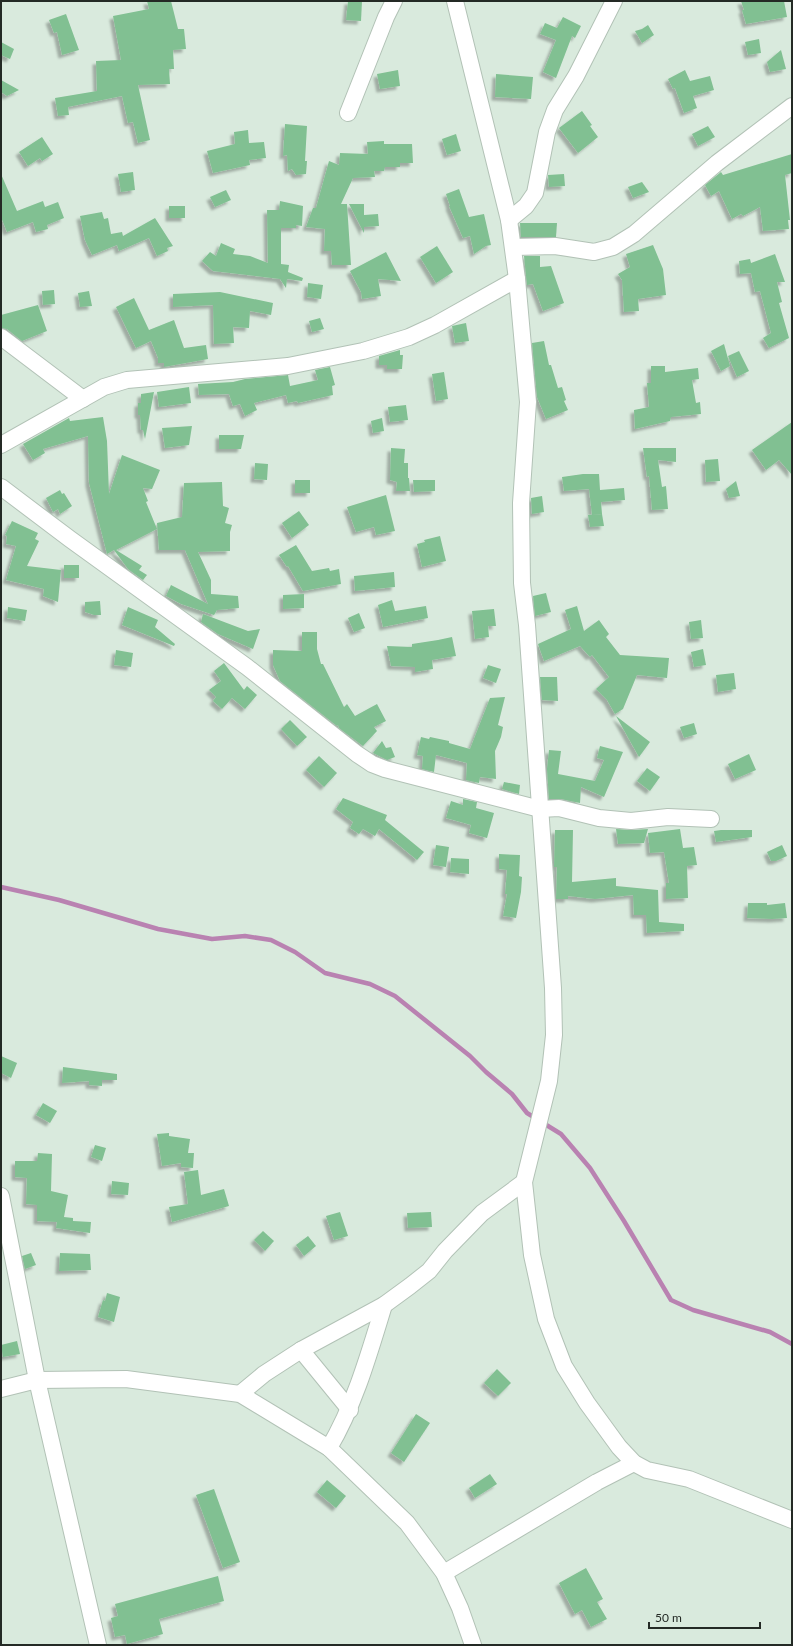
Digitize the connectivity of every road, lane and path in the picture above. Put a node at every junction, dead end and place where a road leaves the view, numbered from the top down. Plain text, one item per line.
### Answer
1 (394, 1) edge
2 (455, 1) edge
3 (614, 1) edge
4 (792, 106) edge
5 (348, 114) dead end
6 (509, 220) junction
7 (514, 247) junction
8 (518, 279) junction
9 (1, 337) edge
10 (83, 399) junction
11 (1, 445) edge
12 (1, 487) edge
13 (540, 809) junction
14 (711, 819) dead end
15 (524, 1182) junction
16 (1, 1196) edge
17 (384, 1305) junction
18 (301, 1350) junction
19 (37, 1380) junction
20 (1, 1389) edge
21 (240, 1394) junction
22 (350, 1410) junction
23 (328, 1448) junction
24 (634, 1463) junction
25 (792, 1520) edge
26 (444, 1573) junction
27 (98, 1645) edge
28 (473, 1645) edge

1 - 5 street
2 - 6 street
3 - 6 street
4 - 7 street
6 - 7 street
7 - 8 street
8 - 10 street
8 - 13 street
9 - 10 street
10 - 11 street
12 - 13 street
13 - 14 street
13 - 15 street
15 - 17 street
15 - 24 street
16 - 19 street
17 - 18 street
17 - 22 street
18 - 21 street
18 - 22 street
19 - 20 street
19 - 21 street
19 - 27 street
21 - 23 street
22 - 23 street
23 - 26 street
24 - 25 street
24 - 26 street
26 - 28 street

